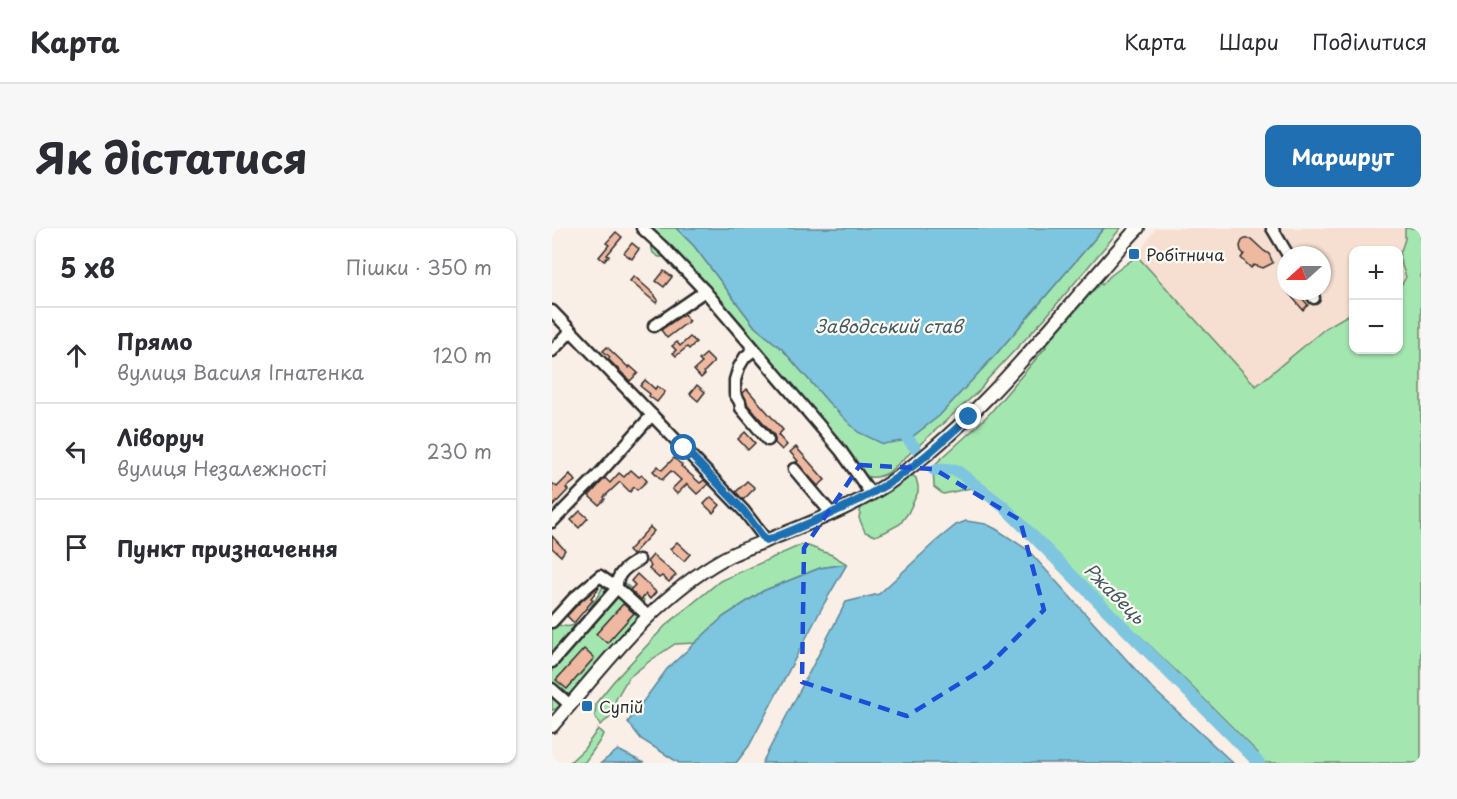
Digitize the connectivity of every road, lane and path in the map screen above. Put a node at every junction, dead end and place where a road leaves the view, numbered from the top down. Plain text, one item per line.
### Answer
1 (642, 228) edge
2 (1272, 228) edge
3 (1135, 230) edge
4 (1283, 246) edge
5 (705, 291) junction
6 (552, 311) edge
7 (654, 326) dead end
8 (571, 331) junction
9 (754, 350) junction
10 (552, 351) edge
11 (652, 415) junction
12 (768, 440) dead end
13 (795, 469) dead end
14 (871, 494) junction
15 (831, 513) junction
16 (552, 522) edge
17 (766, 541) junction
18 (639, 560) dead end
19 (617, 588) junction
20 (648, 616) junction
21 (552, 622) edge
22 (552, 662) edge
23 (552, 689) edge
24 (570, 705) junction
25 (552, 726) edge

1 - 5 street
2 - 4 street
3 - 14 main road
5 - 7 street
5 - 9 street
6 - 8 street
8 - 10 street
8 - 11 street
9 - 12 street
9 - 14 street
11 - 16 street
11 - 17 street
13 - 15 street
14 - 15 main road
15 - 17 main road
17 - 20 main road
18 - 19 street
19 - 20 street
19 - 21 street
19 - 22 street
20 - 24 main road
23 - 24 street
24 - 25 main road

